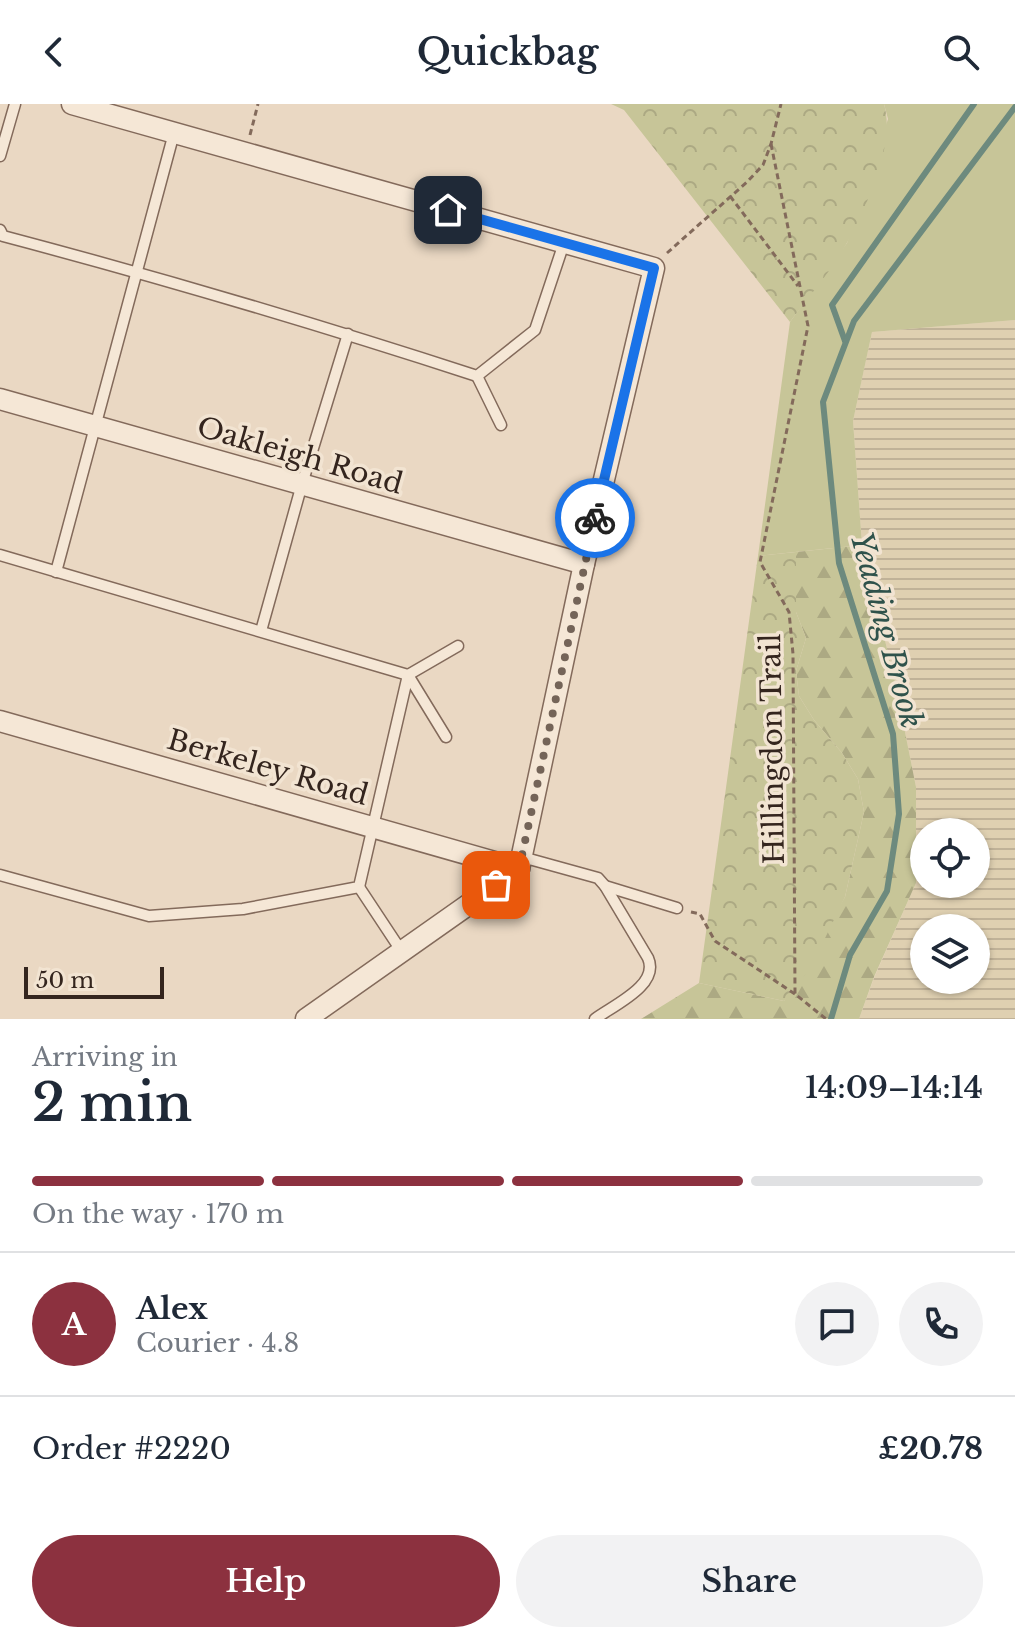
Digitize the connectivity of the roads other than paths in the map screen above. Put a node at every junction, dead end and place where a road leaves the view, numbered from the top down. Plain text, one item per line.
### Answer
1 (15, 104) edge
2 (72, 104) edge
3 (174, 133) junction
4 (0, 156) edge
5 (0, 230) edge
6 (564, 243) junction
7 (137, 272) junction
8 (348, 334) junction
9 (477, 376) junction
10 (0, 399) edge
11 (501, 425) dead end
12 (94, 426) junction
13 (302, 484) junction
14 (0, 555) edge
15 (584, 564) junction
16 (56, 572) junction
17 (261, 631) junction
18 (458, 646) dead end
19 (408, 675) junction
20 (0, 721) edge
21 (446, 737) dead end
22 (373, 826) junction
23 (521, 863) junction
24 (0, 875) edge
25 (605, 886) junction
26 (359, 887) junction
27 (677, 908) road end
28 (402, 952) junction
29 (306, 1019) edge
30 (595, 1019) edge

1 - 4 lane
2 - 3 street
3 - 6 street
3 - 7 lane
5 - 7 lane
6 - 9 lane
6 - 15 street
7 - 8 lane
7 - 12 lane
8 - 9 lane
8 - 13 lane
9 - 11 lane
10 - 12 street, Oakleigh Road
12 - 13 street, Oakleigh Road
12 - 16 lane
13 - 15 street, Oakleigh Road
13 - 17 lane
14 - 16 lane
15 - 23 street
16 - 17 lane
17 - 19 lane
18 - 19 lane
19 - 21 lane
19 - 22 lane
20 - 22 street, Berkeley Road
22 - 23 street, Berkeley Road
22 - 26 lane
23 - 25 lane
23 - 28 street
24 - 26 lane
25 - 27 lane
25 - 30 lane
26 - 28 lane
28 - 29 street

